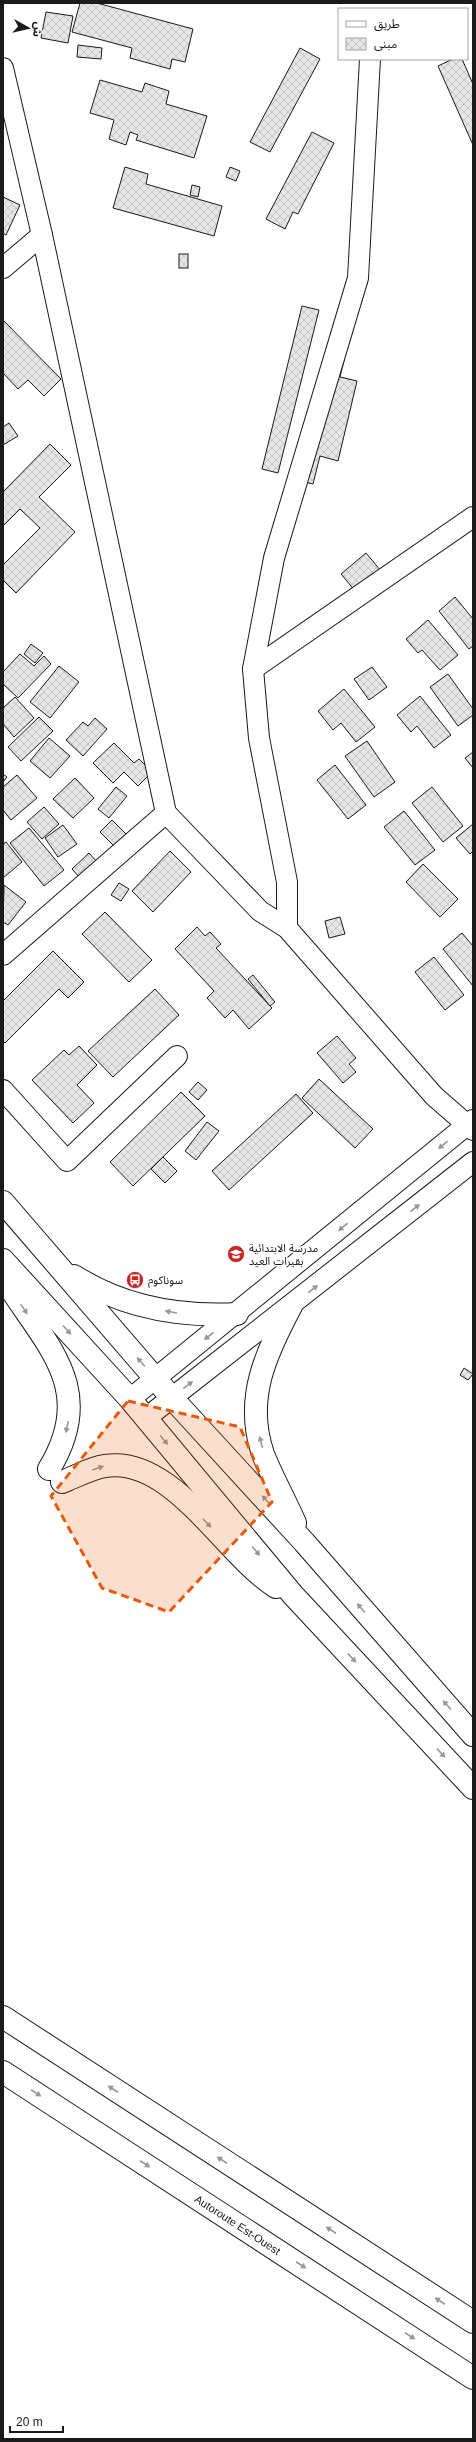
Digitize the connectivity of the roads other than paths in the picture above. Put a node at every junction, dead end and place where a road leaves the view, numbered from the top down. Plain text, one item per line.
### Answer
1 (370, 60) edge
2 (3, 68) edge
3 (42, 235) junction
4 (3, 268) edge
5 (473, 516) edge
6 (253, 669) junction
7 (166, 813) junction
8 (287, 928) junction
9 (3, 955) edge
10 (177, 1056) dead end
11 (3, 1090) edge
12 (471, 1125) edge
13 (473, 1162) edge
14 (3, 1202) edge
15 (3, 1260) edge
16 (58, 1265) junction
17 (3, 1276) edge
18 (291, 1306) junction
19 (237, 1314) junction
20 (155, 1378) junction
21 (172, 1398) junction
22 (130, 1399) junction
23 (146, 1418) junction
24 (304, 1542) junction
25 (293, 1595) junction
26 (473, 1735) edge
27 (473, 1788) edge
28 (3, 2017) edge
29 (3, 2072) edge
30 (473, 2322) edge
31 (473, 2378) edge

1 - 6 street
2 - 3 street
3 - 4 street
3 - 7 street
5 - 6 street
6 - 8 street
7 - 8 street
7 - 9 street
8 - 12 street
10 - 11 street
12 -> 19 street
18 -> 13 street
14 - 16 highway
15 -> 22 highway
19 -> 16 highway
20 -> 16 highway
17 -> 25 highway
21 -> 18 street
24 -> 18 highway
19 -> 20 street
20 - 21 highway
20 - 22 street
21 - 23 street
24 -> 21 highway
22 - 23 highway
23 -> 25 highway
26 -> 24 highway
25 -> 27 highway
30 -> 28 highway
29 -> 31 highway, Autoroute Est-Ouest

